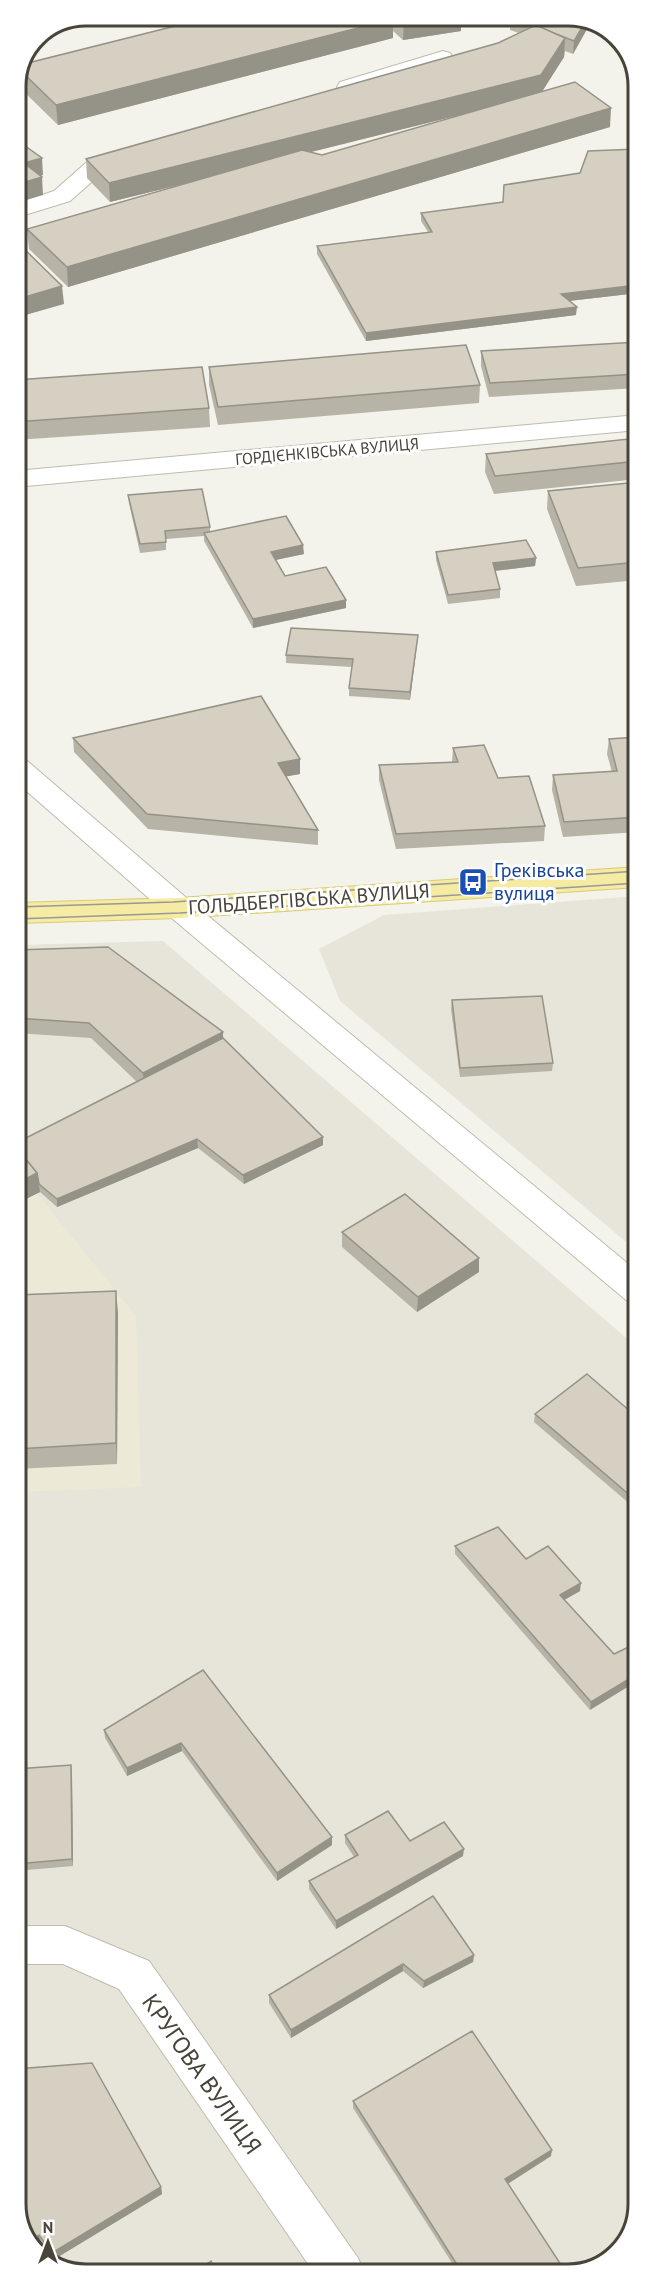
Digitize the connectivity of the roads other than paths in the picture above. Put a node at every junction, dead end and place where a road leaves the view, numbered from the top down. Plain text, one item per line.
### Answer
1 (443, 57) edge
2 (331, 92) edge
3 (152, 148) edge
4 (26, 207) edge
5 (628, 423) edge
6 (26, 478) edge
7 (26, 775) edge
8 (628, 878) edge
9 (179, 908) junction
10 (26, 913) edge
11 (628, 1283) edge
12 (26, 1945) edge
13 (335, 2264) edge

1 - 2 street
3 - 4 street
5 - 6 street, ГОРДІЄНКІВСЬКА ВУЛИЦЯ
7 - 9 street
8 - 9 main road, ГОЛЬДБЕРГІВСЬКА ВУЛИЦЯ
9 - 10 main road, ГОЛЬДБЕРГІВСЬКА ВУЛИЦЯ
9 - 11 street
12 - 13 street, КРУГОВА ВУЛИЦЯ

